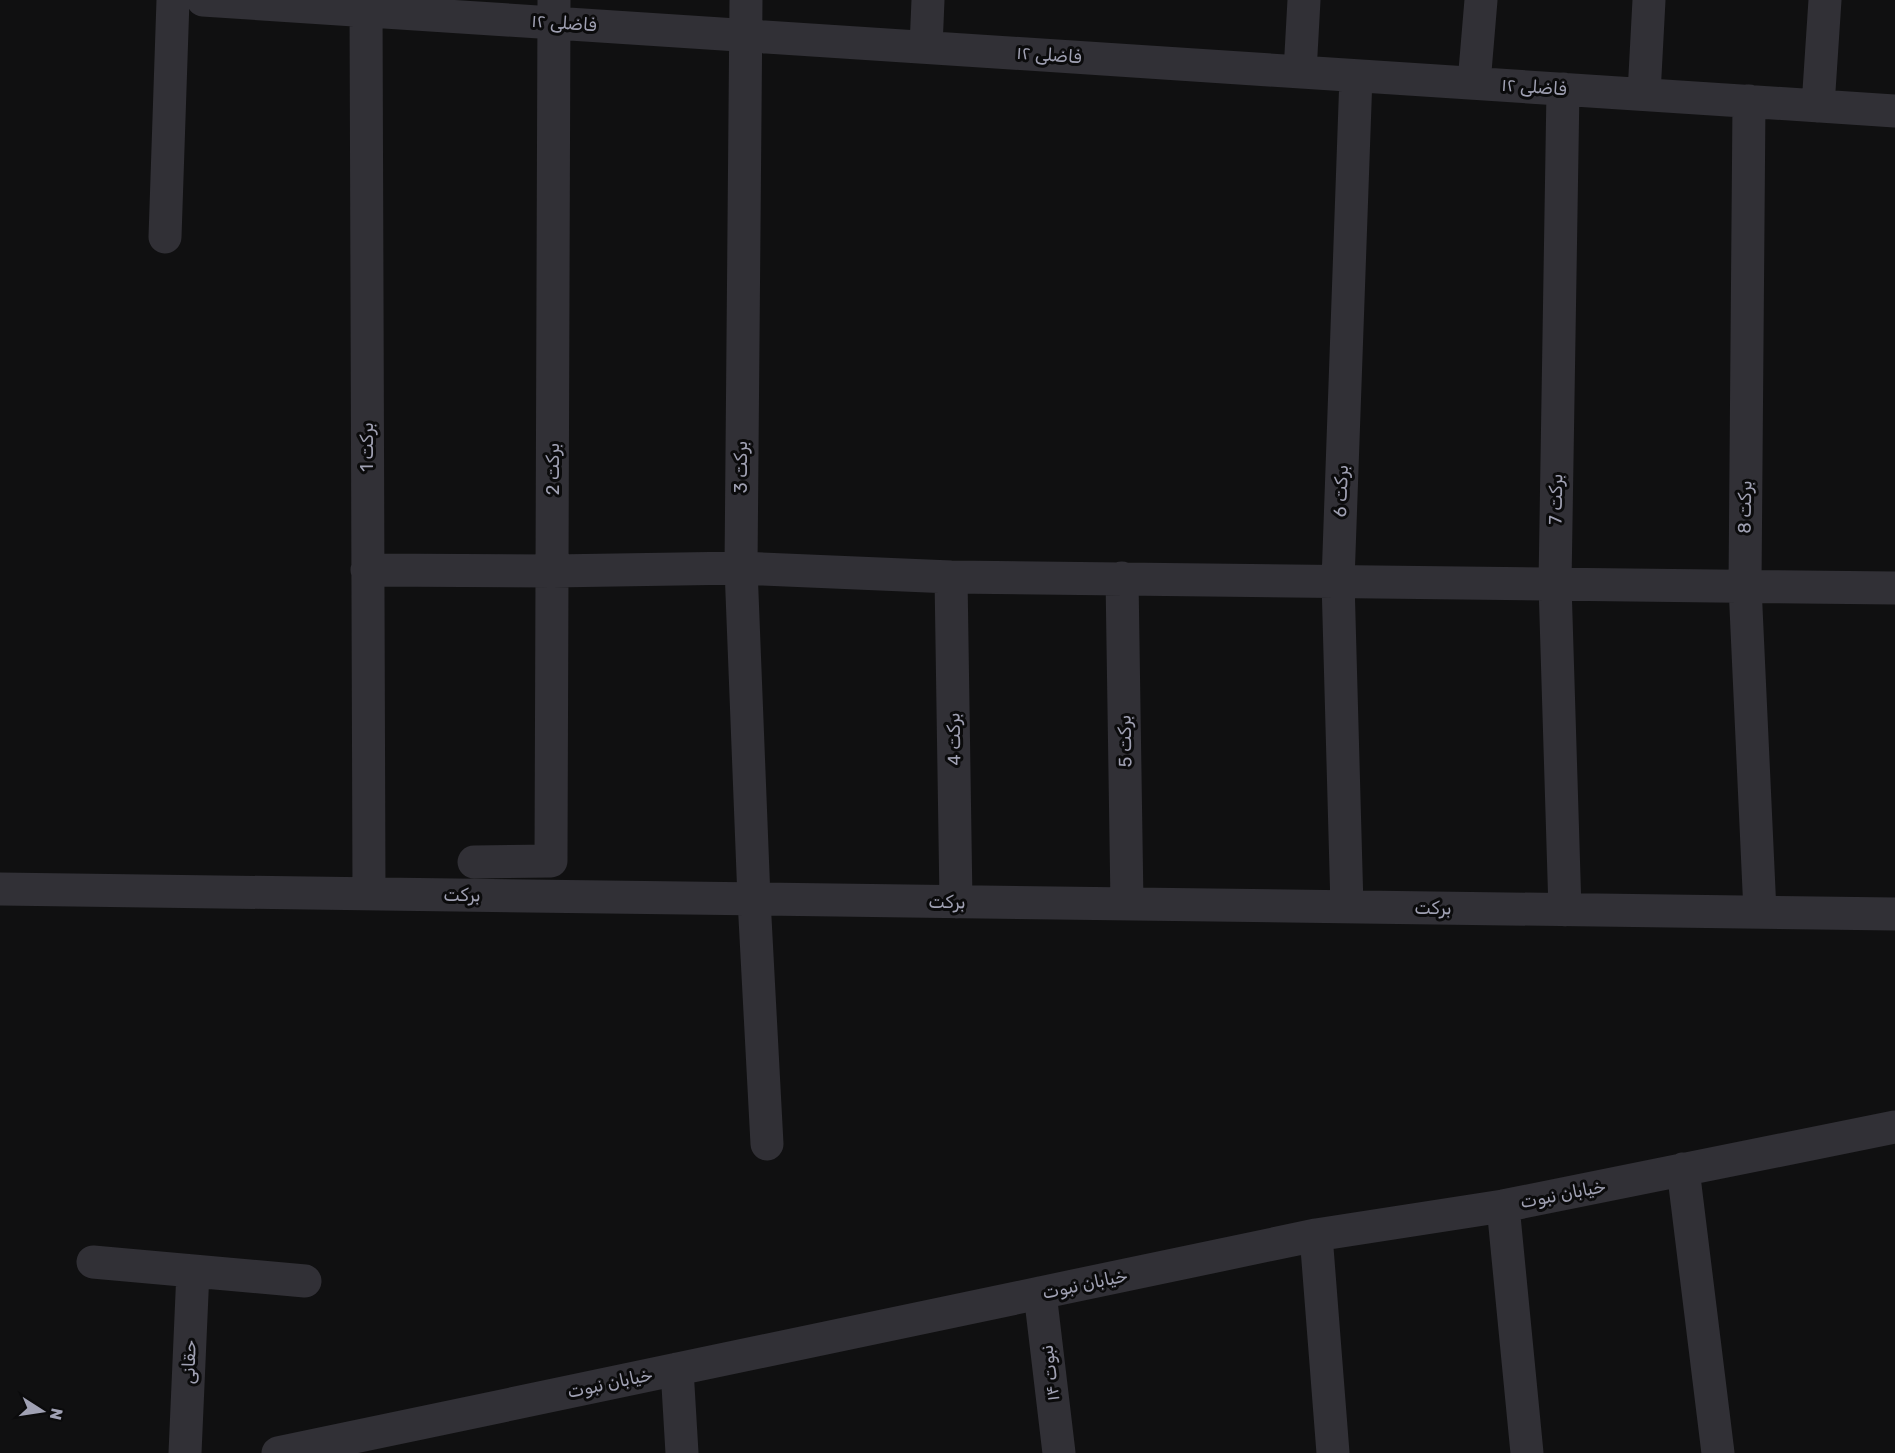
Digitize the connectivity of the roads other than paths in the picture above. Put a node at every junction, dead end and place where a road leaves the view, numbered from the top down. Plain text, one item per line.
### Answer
1 (173, 0) edge
2 (202, 0) edge
3 (746, 0) edge
4 (928, 0) edge
5 (1304, 0) edge
6 (1481, 0) edge
7 (1648, 0) edge
8 (1825, 0) edge
9 (366, 5) edge
10 (553, 11) edge
11 (744, 35) junction
12 (927, 47) junction
13 (1300, 72) junction
14 (1356, 76) junction
15 (1474, 83) junction
16 (1563, 89) junction
17 (1644, 94) junction
18 (1749, 101) junction
19 (1818, 106) junction
20 (1895, 111) edge
21 (165, 237) dead end
22 (741, 568) junction
23 (367, 570) junction
24 (553, 572) junction
25 (951, 577) junction
26 (1122, 578) junction
27 (1338, 581) junction
28 (1555, 584) junction
29 (1745, 586) junction
30 (1895, 588) edge
31 (474, 862) dead end
32 (0, 890) edge
33 (369, 894) junction
34 (754, 899) junction
35 (956, 902) junction
36 (1127, 904) junction
37 (1347, 907) junction
38 (1565, 910) junction
39 (1760, 912) junction
40 (1895, 914) edge
41 (1895, 1127) edge
42 (767, 1144) dead end
43 (1683, 1169) junction
44 (1503, 1206) junction
45 (1316, 1235) junction
46 (93, 1262) dead end
47 (193, 1271) junction
48 (305, 1281) dead end
49 (1040, 1293) junction
50 (678, 1369) junction
51 (185, 1453) edge
52 (278, 1453) edge
53 (682, 1453) edge
54 (1059, 1453) edge
55 (1333, 1453) edge
56 (1527, 1453) edge
57 (1718, 1453) edge

1 - 21 street
2 - 9 street, فاضلی ۱۲
3 - 11 street, برکت 3
4 - 12 street
5 - 13 street
6 - 15 street
7 - 17 street
8 - 19 street
9 - 10 street, فاضلی ۱۲
9 - 23 street, برکت 1
10 - 11 street, فاضلی ۱۲
10 - 24 street, برکت 2
11 - 12 street, فاضلی ۱۲
11 - 22 street, برکت 3
12 - 13 street, فاضلی ۱۲
13 - 14 street, فاضلی ۱۲
14 - 15 street, فاضلی ۱۲
14 - 27 street, برکت 6
15 - 16 street, فاضلی ۱۲
16 - 17 street, فاضلی ۱۲
16 - 28 street, برکت 7
17 - 18 street, فاضلی ۱۲
18 - 19 street, فاضلی ۱۲
18 - 29 street, برکت 8
19 - 20 street, فاضلی ۱۲
22 - 24 street
22 - 25 street
22 - 34 street, برکت 3
23 - 24 street
23 - 33 street, برکت 1
24 - 31 street, برکت 2
25 - 26 street
25 - 35 street, برکت 4
26 - 27 street
26 - 36 street, برکت 5
27 - 28 street
27 - 37 street, برکت 6
28 - 29 street
28 - 38 street, برکت 7
29 - 30 street
29 - 39 street, برکت 8
32 - 33 street, برکت
33 - 34 street, برکت
34 - 35 street, برکت
34 - 42 street, برکت 3
35 - 36 street, برکت
36 - 37 street, برکت
37 - 38 street, برکت
38 - 39 street, برکت
39 - 40 street, برکت
41 - 43 street, خیابان نبوت
43 - 44 street, خیابان نبوت
43 - 57 street
44 - 45 street, خیابان نبوت
44 - 56 street
45 - 49 street, خیابان نبوت
45 - 55 street
46 - 47 street
47 - 48 street
47 - 51 street, حقانی
49 - 50 street, خیابان نبوت
49 - 54 street, نبوت ۱۴
50 - 52 street, خیابان نبوت
50 - 53 street

